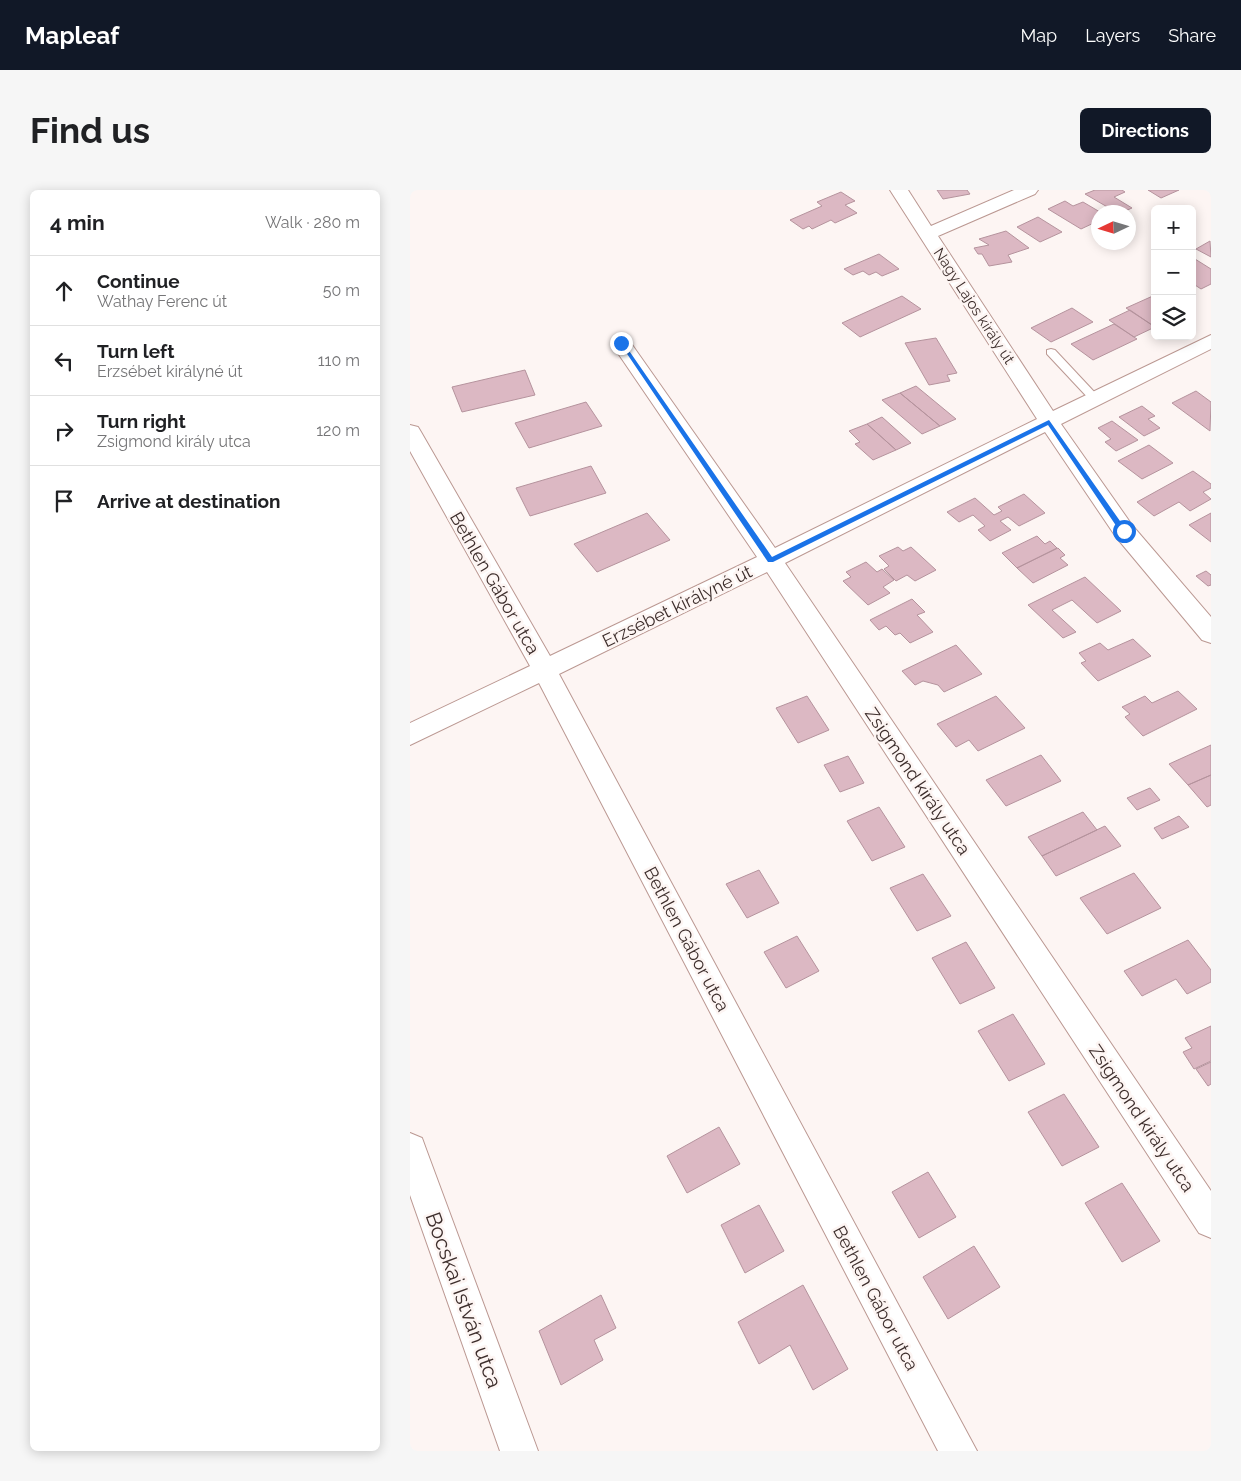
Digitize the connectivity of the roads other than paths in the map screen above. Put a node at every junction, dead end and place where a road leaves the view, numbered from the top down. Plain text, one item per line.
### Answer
1 (899, 190) edge
2 (1029, 190) edge
3 (927, 234) junction
4 (1211, 341) edge
5 (621, 343) dead end
6 (1051, 352) dead end
7 (1095, 399) junction
8 (1049, 422) junction
9 (410, 432) edge
10 (771, 560) junction
11 (1211, 634) edge
12 (545, 670) junction
13 (410, 735) edge
14 (410, 1149) edge
15 (1211, 1221) edge
16 (519, 1451) edge
17 (958, 1451) edge

1 - 3 street, Nagy Lajos király út
2 - 3 street
3 - 8 street, Nagy Lajos király út
4 - 7 street, Erzsébet királyné út
5 - 10 street, Zsigmond király utca
6 - 7 lane
7 - 8 street, Erzsébet királyné út
8 - 10 street, Erzsébet királyné út
8 - 11 street, Nagy Lajos király út
9 - 12 street, Bethlen Gábor utca
10 - 12 street, Erzsébet királyné út
10 - 15 street, Zsigmond király utca
12 - 13 street, Erzsébet királyné út
12 - 17 street, Bethlen Gábor utca
14 - 16 street, Bocskai István utca

